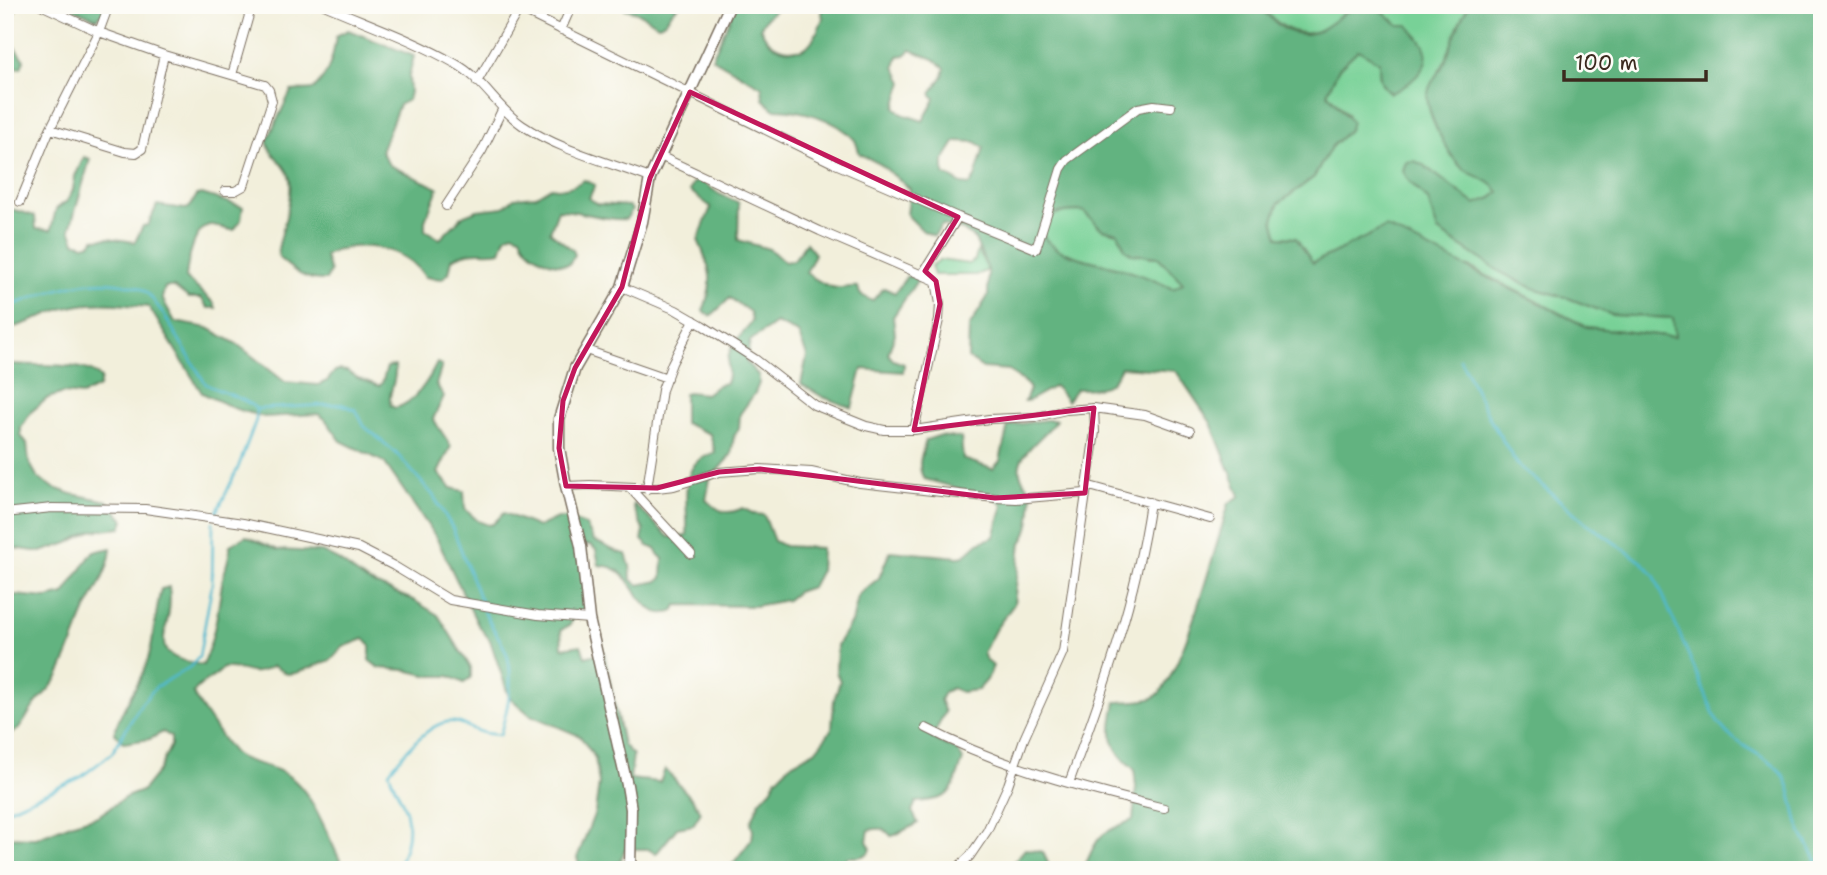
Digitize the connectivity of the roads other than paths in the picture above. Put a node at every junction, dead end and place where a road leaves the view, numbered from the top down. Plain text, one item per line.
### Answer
1 (41, 5) edge
2 (108, 5) edge
3 (252, 5) edge
4 (324, 5) edge
5 (572, 5) edge
6 (730, 5) edge
7 (515, 7) edge
8 (561, 30) junction
9 (99, 32) junction
10 (164, 55) junction
11 (232, 75) junction
12 (477, 82) junction
13 (690, 92) junction
14 (1171, 107) dead end
15 (502, 110) junction
16 (50, 129) junction
17 (660, 156) junction
18 (650, 178) junction
19 (225, 191) dead end
20 (20, 202) dead end
21 (446, 206) dead end
22 (958, 217) junction
23 (923, 274) junction
24 (622, 286) junction
25 (694, 320) junction
26 (586, 350) junction
27 (667, 378) junction
28 (1094, 408) junction
29 (914, 430) junction
30 (1190, 431) dead end
31 (566, 486) junction
32 (629, 487) junction
33 (647, 489) junction
34 (1085, 489) junction
35 (1150, 502) junction
36 (5, 513) edge
37 (1210, 519) dead end
38 (691, 554) dead end
39 (589, 619) junction
40 (926, 728) dead end
41 (1014, 767) junction
42 (1069, 783) junction
43 (1164, 808) dead end
44 (630, 870) edge
45 (955, 870) edge

1 - 9 street
2 - 9 street
3 - 11 street
4 - 12 street
5 - 8 street
6 - 13 main road
7 - 8 street
7 - 12 street
8 - 13 street
9 - 10 street
9 - 16 street
10 - 11 street
10 - 16 street
11 - 19 street
12 - 15 street
13 - 17 main road
13 - 22 street
14 - 22 street
15 - 18 street
15 - 21 street
16 - 20 street
17 - 18 main road
17 - 23 street
18 - 24 main road
22 - 23 street
23 - 29 street
24 - 25 street
24 - 26 main road
25 - 27 street
25 - 29 street
26 - 27 street
26 - 31 main road
27 - 33 street
28 - 29 street
28 - 30 street
28 - 34 street
31 - 32 street
31 - 39 main road
32 - 33 street
32 - 38 street
33 - 34 street
34 - 35 street
34 - 41 street
35 - 37 street
35 - 42 street
36 - 39 street
39 - 44 main road
40 - 41 street
41 - 42 street
41 - 45 street
42 - 43 street

